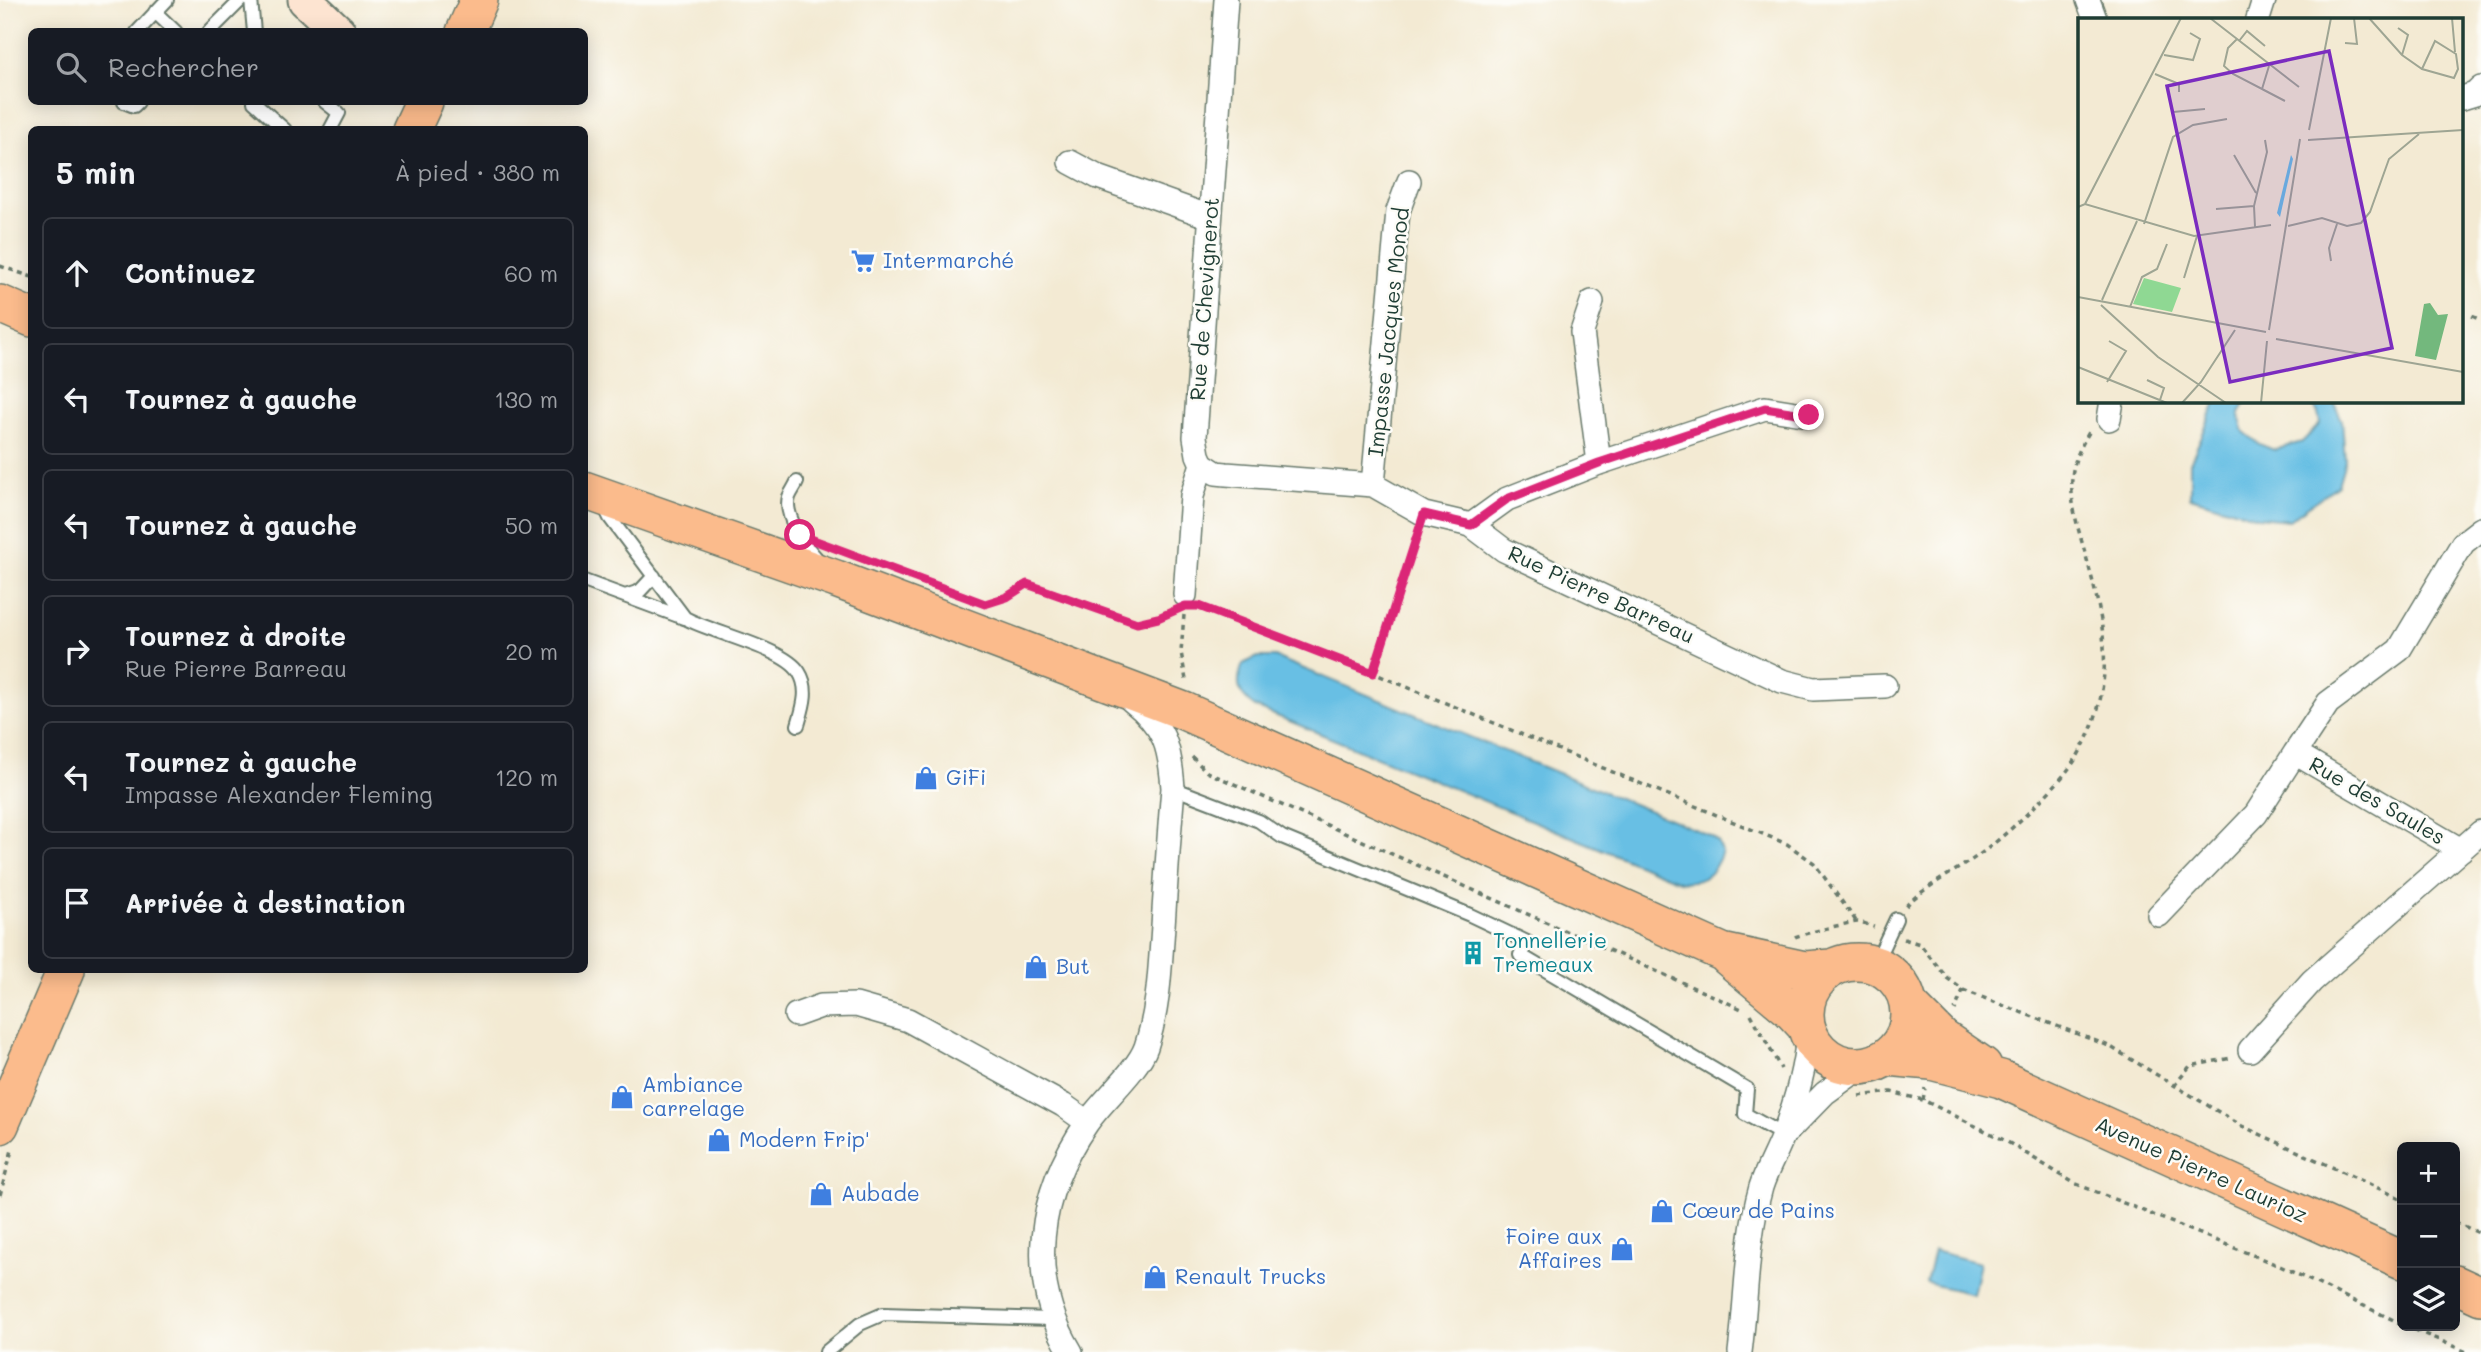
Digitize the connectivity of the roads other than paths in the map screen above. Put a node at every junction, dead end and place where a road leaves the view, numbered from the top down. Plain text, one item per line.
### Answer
1 (167, 0) edge
2 (241, 0) edge
3 (251, 0) edge
4 (305, 0) edge
5 (480, 0) edge
6 (1226, 0) edge
7 (2088, 0) edge
8 (2264, 0) edge
9 (155, 12) junction
10 (2095, 18) edge
11 (2258, 18) edge
12 (141, 28) edge
13 (172, 28) edge
14 (213, 28) edge
15 (254, 28) edge
16 (335, 28) edge
17 (467, 28) edge
18 (2481, 88) edge
19 (2464, 97) edge
20 (257, 105) edge
21 (329, 105) edge
22 (440, 105) edge
23 (417, 117) edge
24 (281, 126) edge
25 (332, 126) edge
26 (1070, 162) dead end
27 (1409, 181) dead end
28 (1210, 217) junction
29 (0, 280) edge
30 (28, 290) edge
31 (1592, 302) dead end
32 (0, 304) edge
33 (28, 316) edge
34 (1809, 415) dead end
35 (1599, 463) junction
36 (1202, 464) junction
37 (797, 482) dead end
38 (1373, 485) junction
39 (590, 494) edge
40 (1471, 525) junction
41 (2481, 529) edge
42 (654, 576) junction
43 (836, 579) junction
44 (588, 582) edge
45 (625, 596) junction
46 (1185, 601) road end
47 (685, 618) junction
48 (1105, 680) junction
49 (1885, 686) dead end
50 (798, 725) dead end
51 (2295, 753) junction
52 (1172, 788) junction
53 (2481, 832) edge
54 (2461, 850) junction
55 (2159, 915) dead end
56 (1896, 919) road end
57 (1881, 948) junction
58 (1831, 968) junction
59 (65, 973) edge
60 (1766, 990) junction
61 (1909, 1004) junction
62 (796, 1015) dead end
63 (1807, 1030) junction
64 (1937, 1049) junction
65 (2250, 1050) road end
66 (1874, 1062) junction
67 (1087, 1122) junction
68 (0, 1125) edge
69 (1783, 1135) junction
70 (2397, 1258) edge
71 (2460, 1286) edge
72 (2481, 1296) edge
73 (1053, 1319) junction
74 (826, 1352) edge
75 (1071, 1352) edge
76 (1740, 1352) edge

1 - 9 lane
2 - 14 lane
3 - 15 lane
4 - 16 main road
5 - 17 main road
6 - 28 street, Rue de Chevignerot
7 - 10 street
8 - 11 street
9 - 12 lane
9 - 13 lane
18 - 19 street
20 - 24 lane
21 - 25 lane
22 - 23 main road
26 - 28 street
27 - 38 street, Impasse Jacques Monod
28 - 36 street, Rue de Chevignerot
29 - 30 main road
31 - 35 street
32 - 33 main road
34 - 35 street
35 - 40 street
36 - 38 street, Rue Pierre Barreau
36 - 46 street, Rue de Chevignerot
37 - 43 lane
38 - 40 street, Rue Pierre Barreau
39 - 42 lane
39 - 43 main road
40 - 49 street, Rue Pierre Barreau
41 - 51 street, Rue des Saules
42 - 45 lane
42 - 47 lane
43 - 48 main road
44 - 45 lane
45 - 47 lane
47 - 50 lane
48 - 52 street
48 - 60 main road
51 - 54 street, Rue des Saules
51 - 55 street
52 - 67 street
52 - 69 lane
53 - 54 street
54 - 65 street
56 - 57 lane
57 - 58 main road
57 - 61 main road
58 - 60 main road
58 - 63 main road
59 - 68 main road
60 - 63 main road
61 - 64 main road, Avenue Pierre Laurioz
61 - 66 main road
62 - 67 street
63 - 66 main road
63 - 69 street
64 - 66 main road, Avenue Pierre Laurioz
64 - 70 main road, Avenue Pierre Laurioz
66 - 69 street
67 - 73 street
69 - 76 street
71 - 72 main road
73 - 74 lane
73 - 75 street

